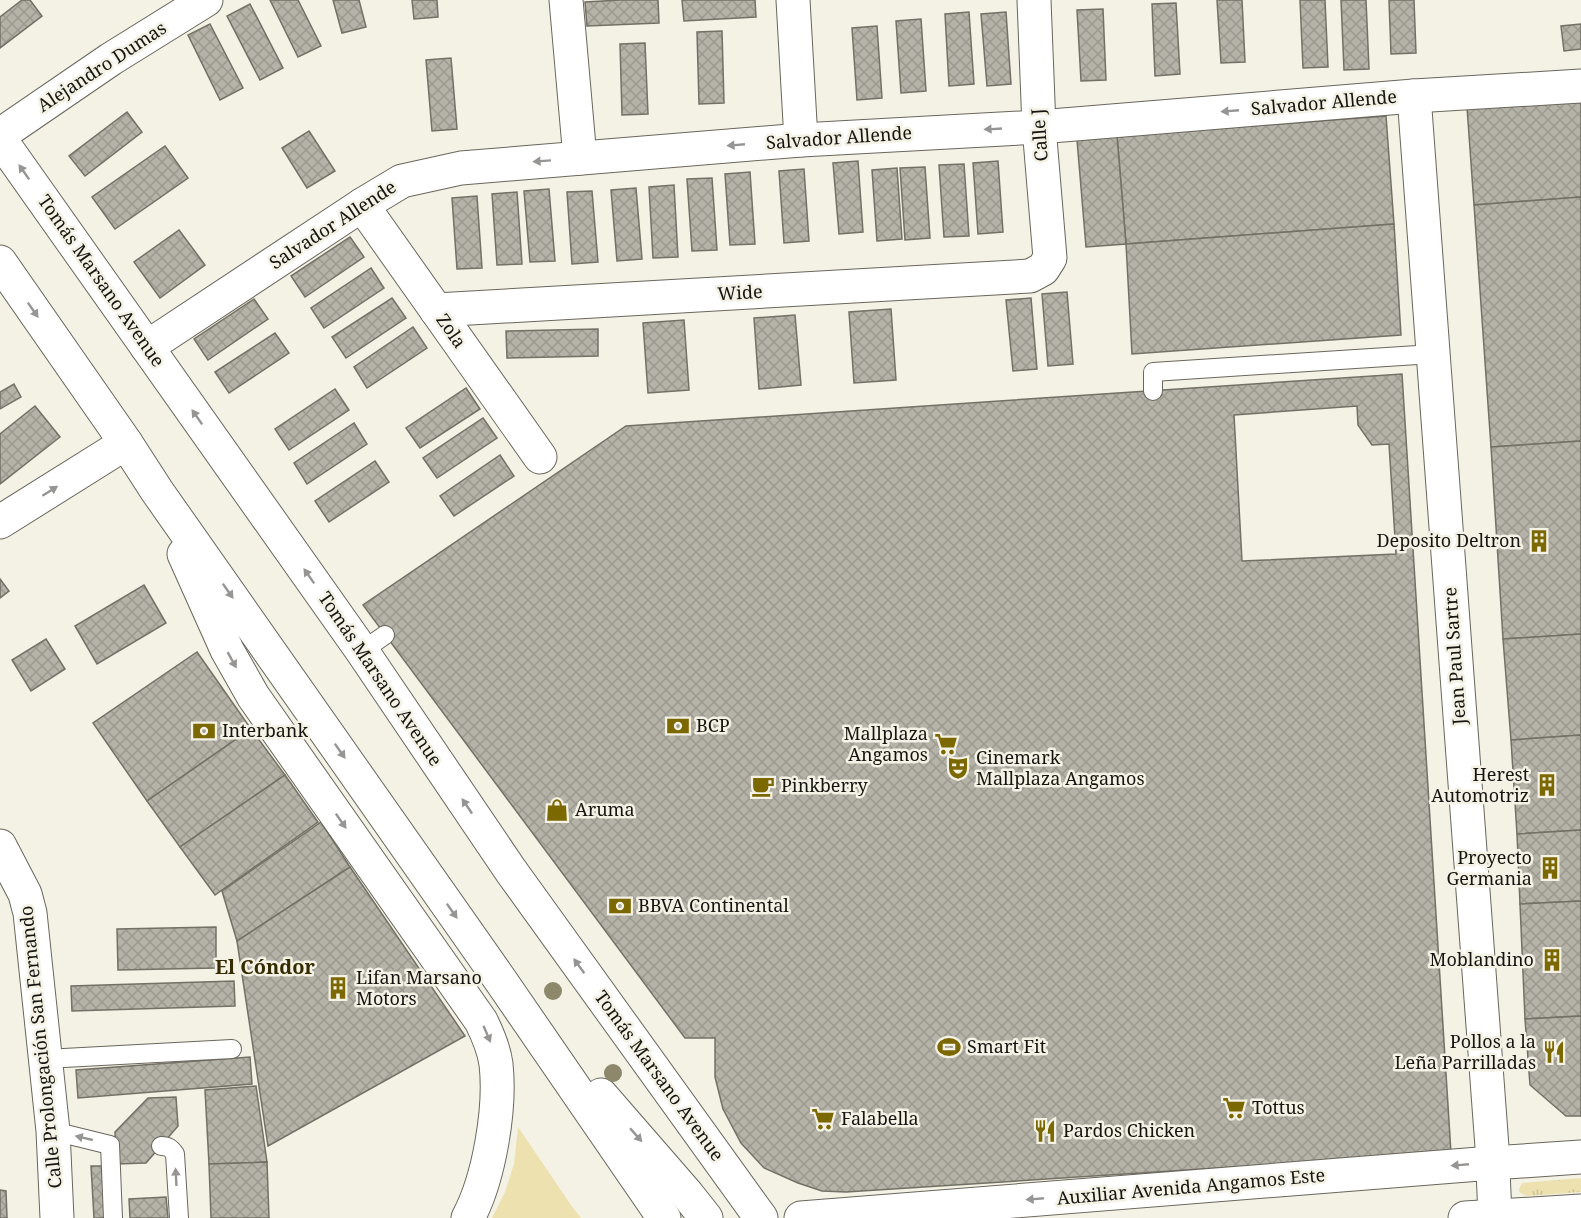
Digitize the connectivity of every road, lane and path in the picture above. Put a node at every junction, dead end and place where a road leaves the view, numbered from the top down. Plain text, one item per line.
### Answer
1 (206, 0) edge
2 (566, 0) edge
3 (793, 0) edge
4 (1034, 0) edge
5 (1581, 86) edge
6 (1414, 96) junction
7 (1039, 127) junction
8 (0, 137) edge
9 (801, 140) junction
10 (580, 158) junction
11 (362, 205) junction
12 (0, 262) edge
13 (1043, 269) joint
14 (436, 310) junction
15 (147, 347) junction
16 (1433, 354) junction
17 (1153, 391) dead end
18 (126, 443) junction
19 (540, 457) dead end
20 (157, 491) junction
21 (0, 522) edge
22 (0, 846) edge
23 (501, 981) junction
24 (232, 1048) dead end
25 (45, 1059) junction
26 (53, 1131) junction
27 (161, 1146) dead end
28 (1581, 1157) edge
29 (1492, 1163) junction
30 (1581, 1211) edge
31 (1480, 1217) edge
32 (57, 1218) edge
33 (113, 1218) edge
34 (178, 1218) edge
35 (468, 1218) edge
36 (664, 1218) edge
37 (706, 1218) edge
38 (760, 1218) edge
39 (801, 1218) edge

1 - 8 street, Alejandro Dumas
2 - 10 street
3 - 9 street
4 - 7 street, Calle J
5 - 6 street, Salvador Allende
6 -> 7 street, Salvador Allende
6 - 16 street, Jean Paul Sartre
7 -> 9 street, Salvador Allende
7 - 13 street, Calle J
15 -> 8 street, Tomás Marsano Avenue
9 -> 10 street, Salvador Allende
10 -> 11 street, Salvador Allende
11 - 14 street, Zola
11 - 15 street, Salvador Allende
12 -> 18 street
13 - 14 street, Wide
14 - 19 street, Zola
38 -> 15 street, Tomás Marsano Avenue
16 - 17 lane
16 - 29 street, Jean Paul Sartre
18 - 20 street
21 -> 18 street
20 -> 23 street
20 -> 35 street
22 - 25 street, Calle Prolongación San Fernando
23 - 36 street
23 -> 37 street
24 - 25 lane
25 - 26 street, Calle Prolongación San Fernando
26 - 32 street, Calle Prolongación San Fernando
33 -> 26 lane
34 -> 27 lane
28 - 29 street, Auxiliar Avenida Angamos Este
29 - 31 street, Jean Paul Sartre
29 -> 39 street, Auxiliar Avenida Angamos Este
30 - 31 street

